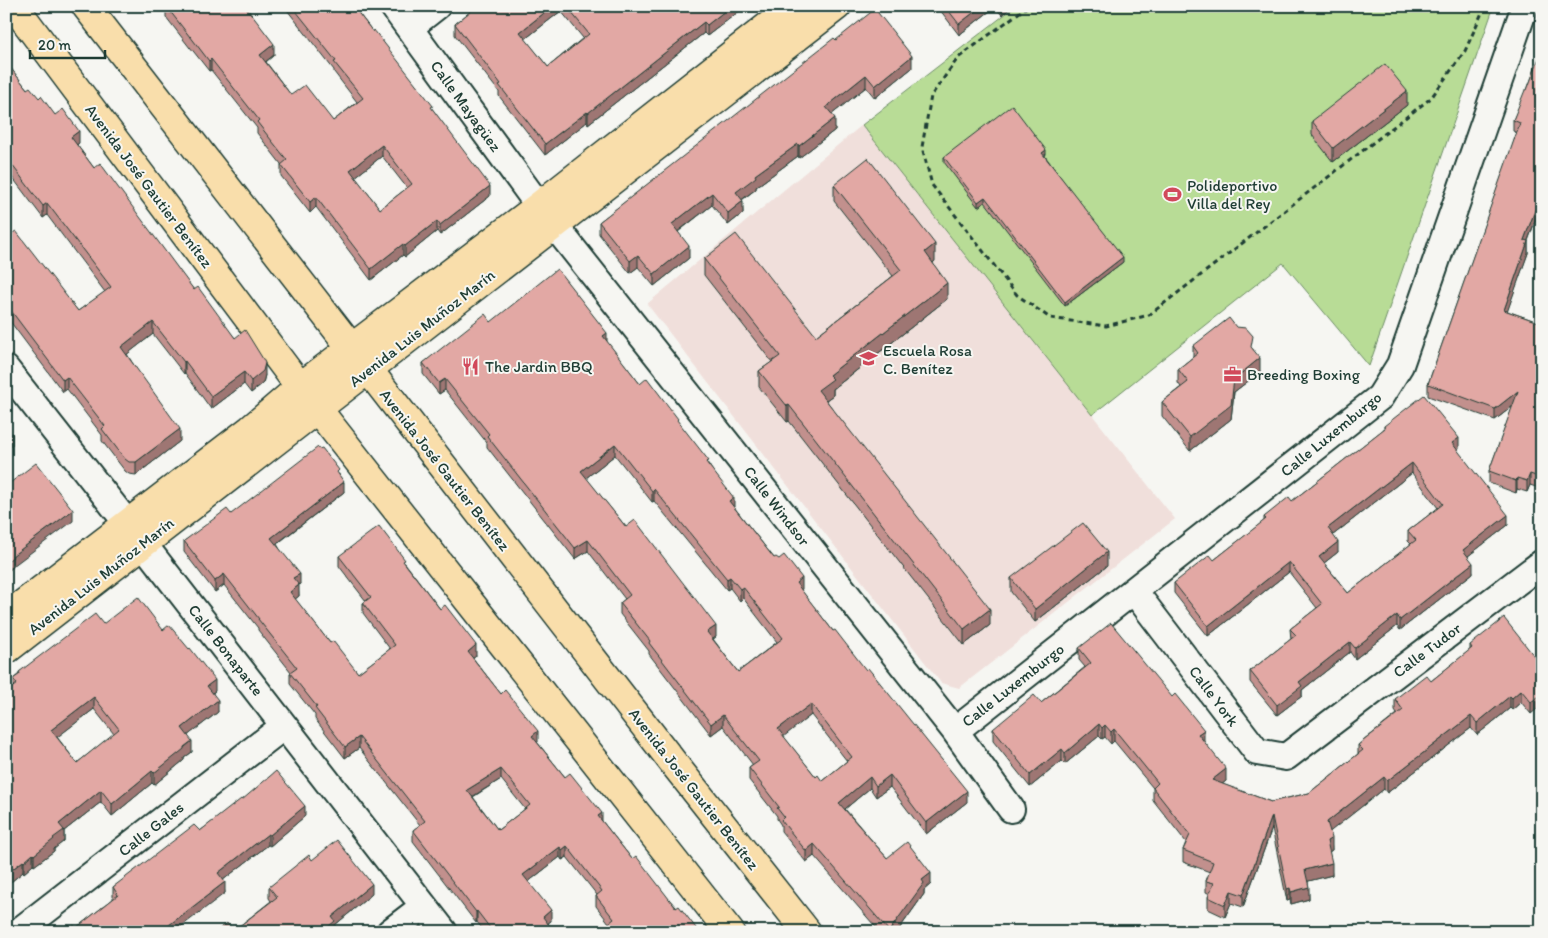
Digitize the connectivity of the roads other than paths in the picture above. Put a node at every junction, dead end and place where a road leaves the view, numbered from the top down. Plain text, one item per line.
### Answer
1 (14, 6) edge
2 (86, 6) edge
3 (393, 6) edge
4 (437, 6) edge
5 (794, 6) edge
6 (837, 6) edge
7 (1525, 6) edge
8 (409, 28) junction
9 (547, 216) junction
10 (359, 359) junction
11 (6, 369) edge
12 (300, 387) junction
13 (317, 408) junction
14 (135, 533) junction
15 (1542, 563) edge
16 (1134, 591) junction
17 (6, 617) edge
18 (6, 650) edge
19 (284, 726) junction
20 (955, 730) junction
21 (1312, 738) joint
22 (1011, 809) dead end
23 (424, 906) junction
24 (806, 931) edge
25 (18, 932) edge
26 (390, 932) edge
27 (444, 932) edge
28 (730, 932) edge

1 - 12 main road, Avenida José Gautier Benítez
2 - 10 main road, Avenida José Gautier Benítez
3 - 8 street, Calle Mayagüez
4 - 8 street
5 - 9 main road, Avenida Luis Muñoz Marín
6 - 9 main road, Avenida Luis Muñoz Marín
7 - 16 street, Calle Luxemburgo
8 - 9 street, Calle Mayagüez
9 - 10 main road, Avenida Luis Muñoz Marín
9 - 20 street, Calle Windsor
10 - 12 main road, Avenida Luis Muñoz Marín
10 - 13 main road, Avenida Luis Muñoz Marín
10 - 24 main road, Avenida José Gautier Benítez
11 - 14 street, Calle Bonaparte
12 - 13 main road, Avenida José Gautier Benítez
12 - 14 main road, Avenida Luis Muñoz Marín
13 - 14 main road, Avenida Luis Muñoz Marín
13 - 28 main road, Avenida José Gautier Benítez
14 - 17 main road, Avenida Luis Muñoz Marín
14 - 18 main road, Avenida Luis Muñoz Marín
14 - 19 street, Calle Bonaparte
15 - 21 street, Calle Tudor
16 - 20 street, Calle Luxemburgo
16 - 21 street, Calle York
19 - 23 street, Calle Bonaparte
19 - 25 street, Calle Gales
20 - 22 street, Calle Windsor
23 - 26 street
23 - 27 street, Calle Bonaparte

